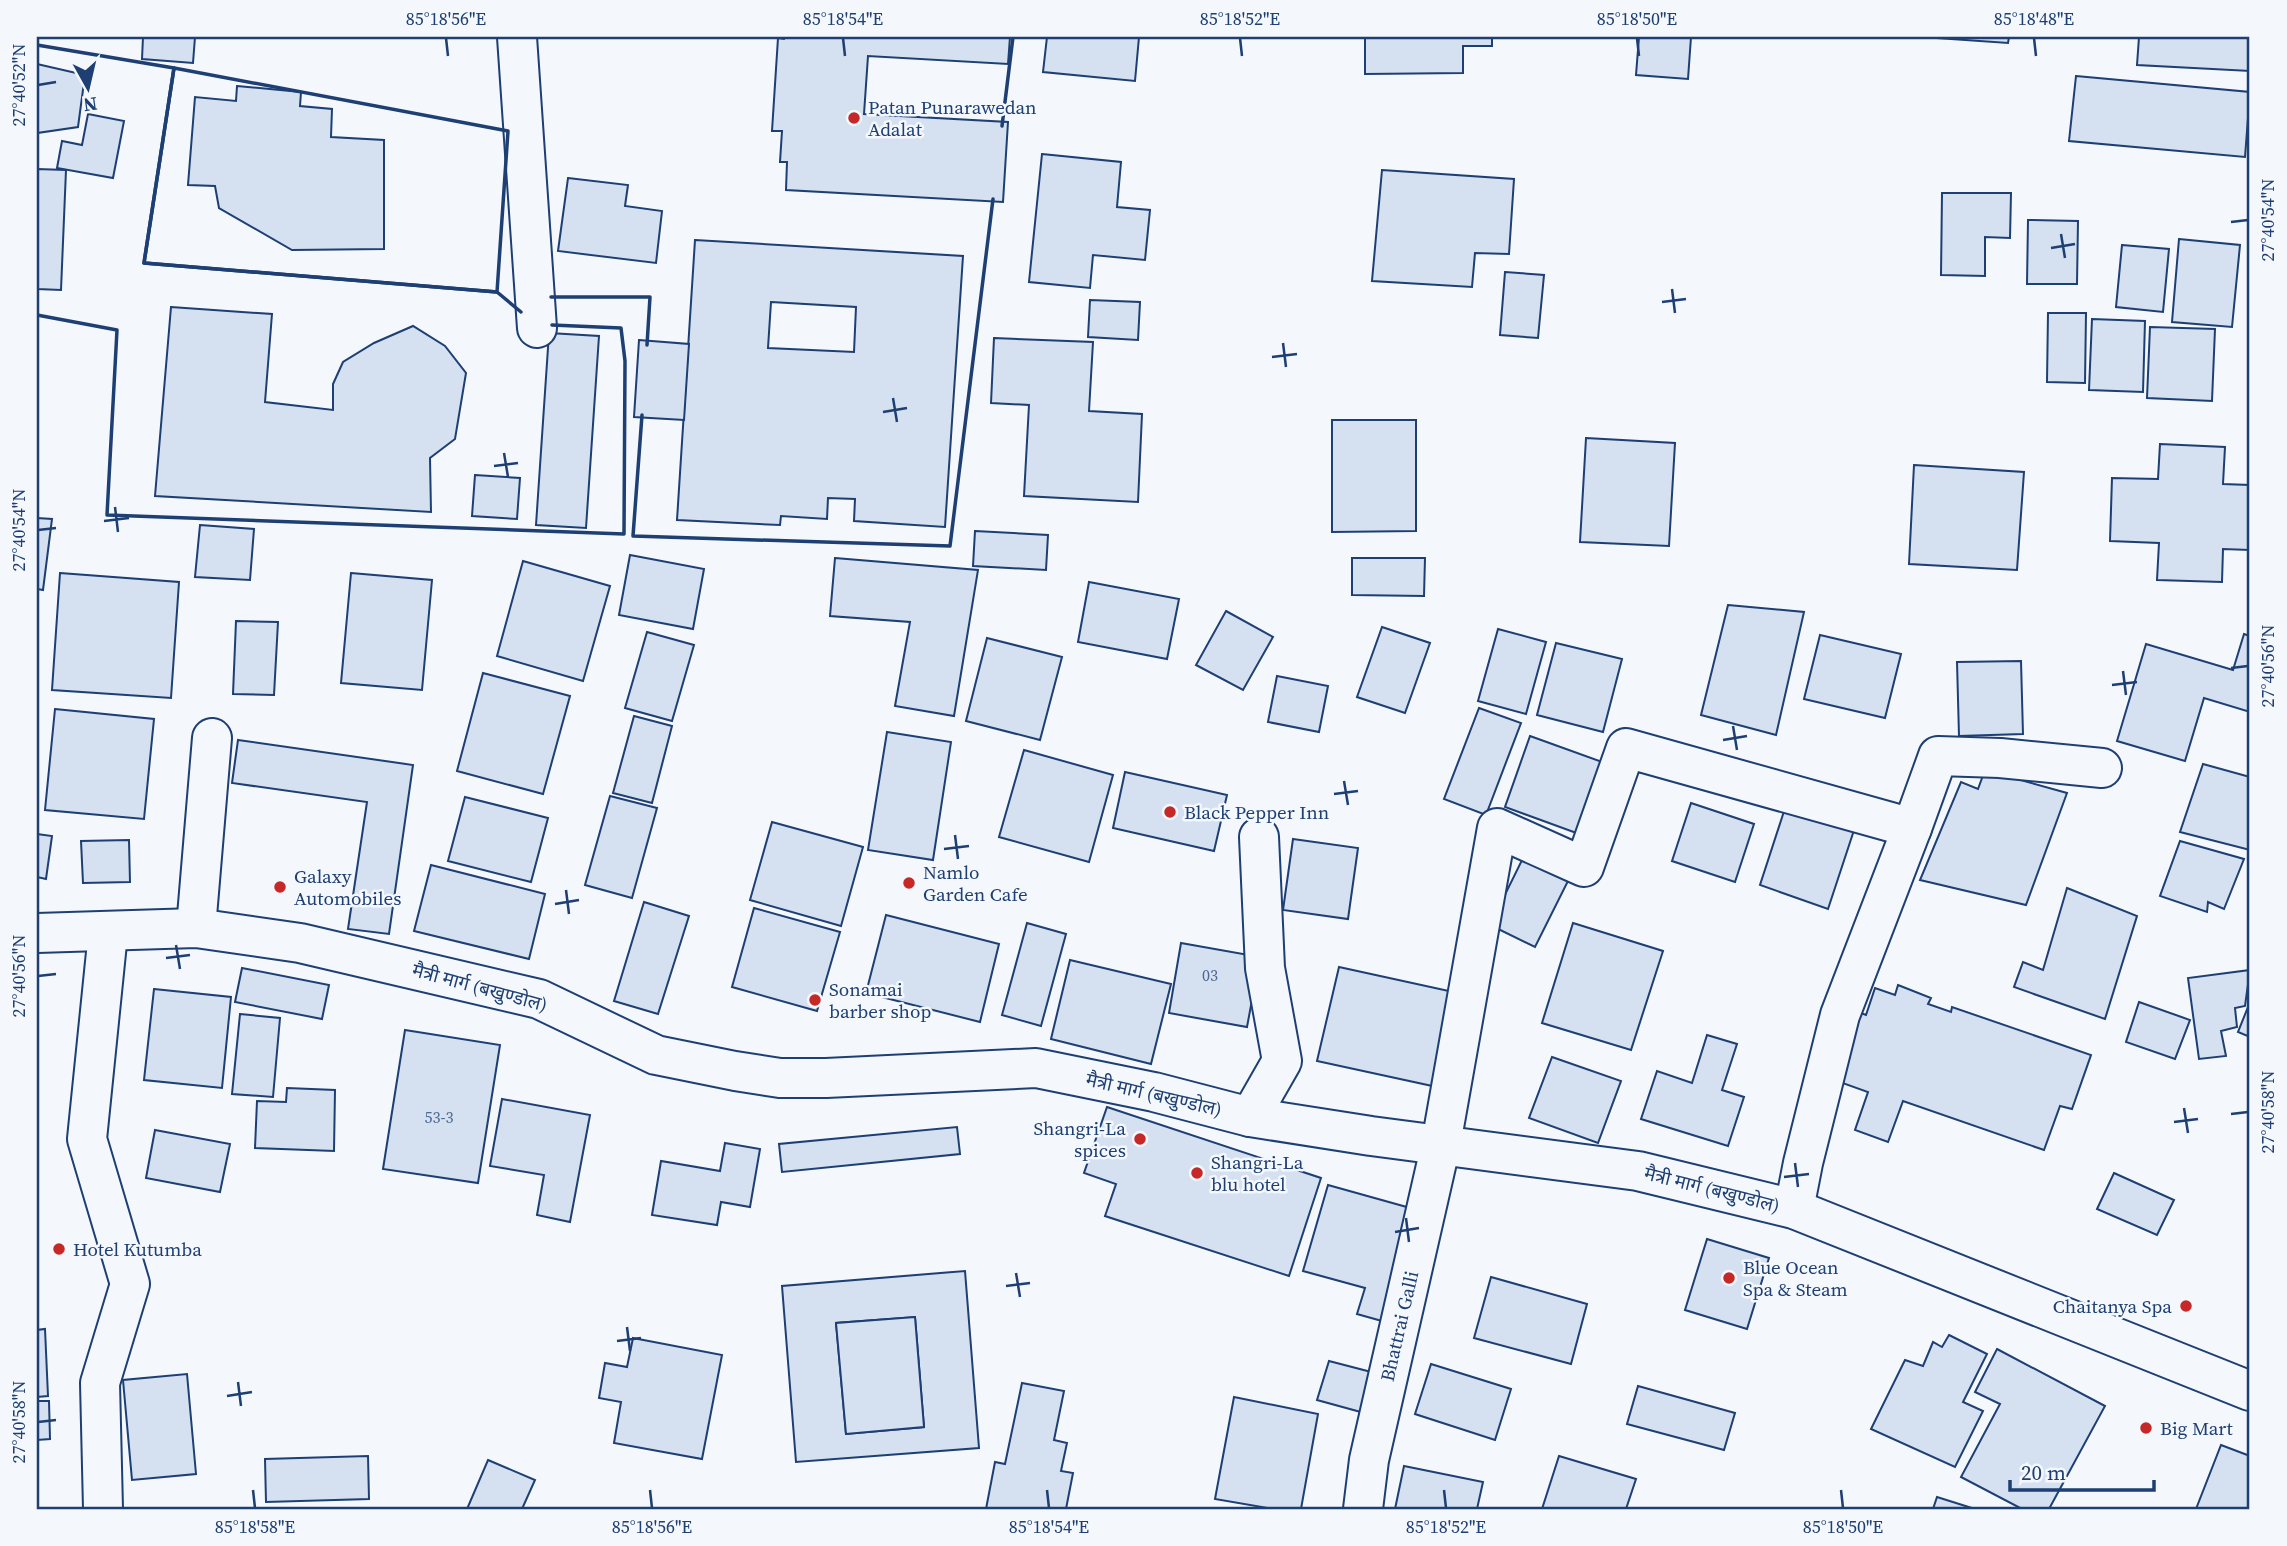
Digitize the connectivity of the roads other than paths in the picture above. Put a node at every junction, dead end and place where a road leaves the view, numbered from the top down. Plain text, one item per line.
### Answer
1 (517, 37) edge
2 (537, 328) dead end
3 (212, 738) dead end
4 (2102, 768) dead end
5 (1912, 828) junction
6 (1259, 837) dead end
7 (195, 928) junction
8 (37, 933) edge
9 (108, 933) junction
10 (1250, 1116) junction
11 (1441, 1144) junction
12 (1794, 1209) junction
13 (2248, 1381) edge
14 (103, 1509) edge
15 (1363, 1509) edge

1 - 2 street
3 - 7 street
4 - 5 street
5 - 11 street, Bhattrai Galli
5 - 12 street
6 - 10 street
7 - 9 street, मैत्री मार्ग (बखुण्डोल)
7 - 10 street, मैत्री मार्ग (बखुण्डोल)
8 - 9 street, मैत्री मार्ग (बखुण्डोल)
9 - 14 street
10 - 11 street, मैत्री मार्ग (बखुण्डोल)
11 - 12 street, मैत्री मार्ग (बखुण्डोल)
11 - 15 street, Bhattrai Galli
12 - 13 street, मैत्री मार्ग (बखुण्डोल)

